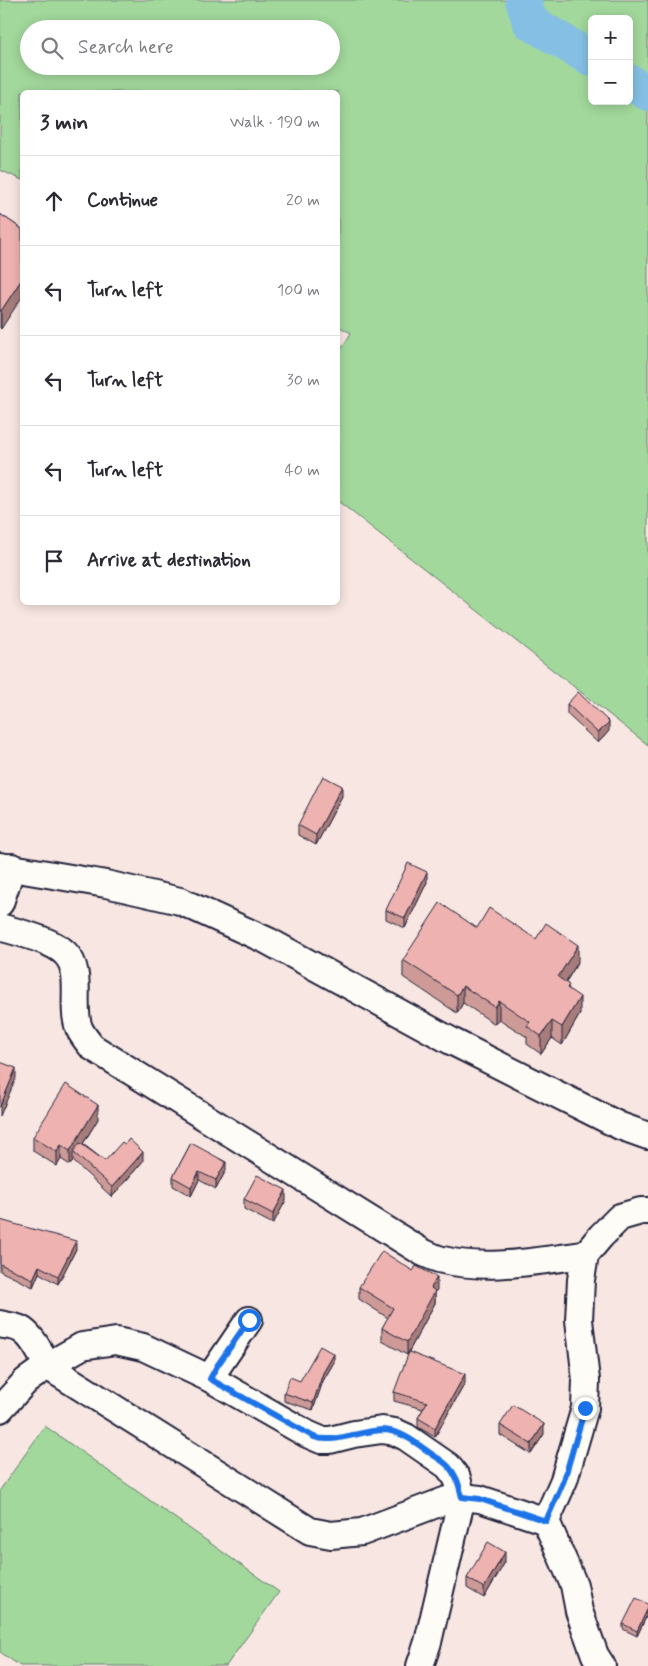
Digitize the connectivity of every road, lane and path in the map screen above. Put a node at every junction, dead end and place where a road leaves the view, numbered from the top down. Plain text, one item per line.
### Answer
1 (6, 867) edge
2 (0, 903) edge
3 (0, 927) edge
4 (648, 1136) edge
5 (648, 1211) edge
6 (585, 1256) junction
7 (249, 1320) dead end
8 (0, 1324) edge
9 (47, 1366) junction
10 (210, 1379) junction
11 (0, 1409) edge
12 (462, 1497) junction
13 (546, 1521) junction
14 (420, 1666) edge
15 (602, 1666) edge

1 - 2 street
1 - 4 street
3 - 6 street
5 - 6 street
6 - 13 street
7 - 10 street
8 - 9 street
9 - 10 street
9 - 11 street
9 - 12 street
10 - 12 street
12 - 13 street
12 - 14 street
13 - 15 street

